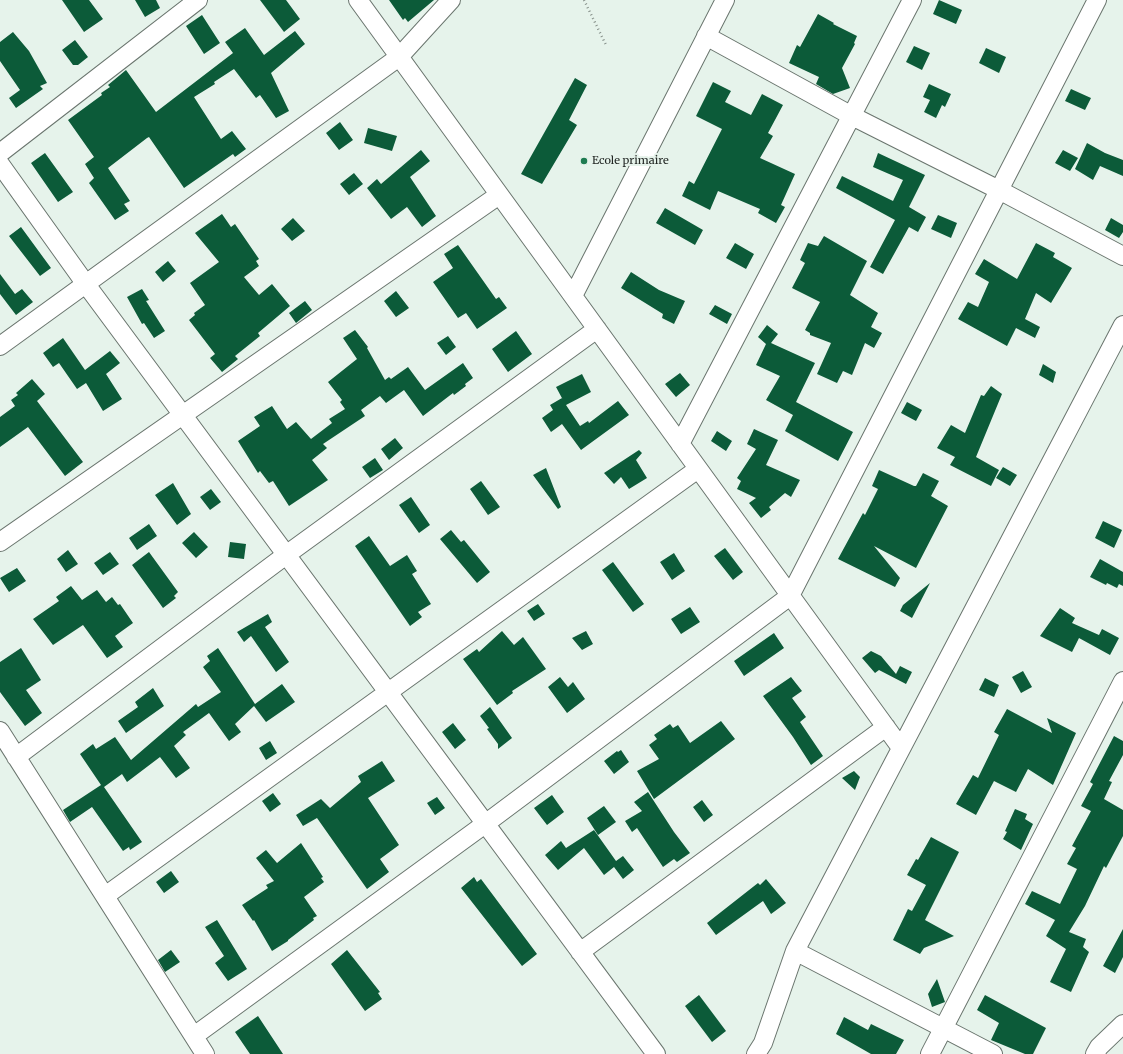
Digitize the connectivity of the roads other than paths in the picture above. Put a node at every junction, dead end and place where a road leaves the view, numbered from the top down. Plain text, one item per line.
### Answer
1 (198, 0) edge
2 (358, 0) edge
3 (451, 0) edge
4 (725, 0) edge
5 (912, 0) edge
6 (1096, 0) edge
7 (706, 36) junction
8 (399, 57) junction
9 (852, 116) junction
10 (0, 153) edge
11 (0, 164) edge
12 (999, 190) junction
13 (499, 195) junction
14 (1123, 256) edge
15 (85, 283) junction
16 (573, 296) junction
17 (1123, 325) edge
18 (597, 329) junction
19 (0, 346) edge
20 (182, 415) junction
21 (680, 444) junction
22 (698, 469) junction
23 (0, 542) edge
24 (286, 554) junction
25 (790, 596) junction
26 (1123, 681) edge
27 (387, 693) junction
28 (886, 727) junction
29 (0, 731) edge
30 (901, 748) junction
31 (16, 757) junction
32 (485, 824) junction
33 (105, 896) junction
34 (794, 951) junction
35 (580, 952) junction
36 (1123, 1024) edge
37 (943, 1028) junction
38 (194, 1036) junction
39 (205, 1054) edge
40 (656, 1054) edge
41 (756, 1054) edge
42 (930, 1054) edge
43 (993, 1054) edge
44 (1095, 1054) edge

1 - 10 street
2 - 8 street
3 - 8 street
4 - 7 street
5 - 9 street
6 - 12 street
7 - 9 street
7 - 16 street
8 - 13 street
8 - 15 street
9 - 12 street
9 - 21 street
11 - 15 street
12 - 14 street
12 - 25 street
13 - 16 street
13 - 20 street
15 - 19 street
15 - 20 street
16 - 18 street
17 - 30 street
18 - 21 street
18 - 24 street
20 - 23 street
20 - 24 street
21 - 22 street
22 - 25 street
22 - 27 street
24 - 27 street
24 - 31 street
25 - 28 street
25 - 32 street
26 - 37 street
27 - 32 street
27 - 33 street
28 - 30 street
28 - 35 street
29 - 31 street
30 - 34 street
31 - 33 street
32 - 35 street
32 - 38 street
33 - 38 street
34 - 37 street
34 - 41 street
35 - 40 street
36 - 44 street
37 - 42 street
37 - 43 street
38 - 39 street

